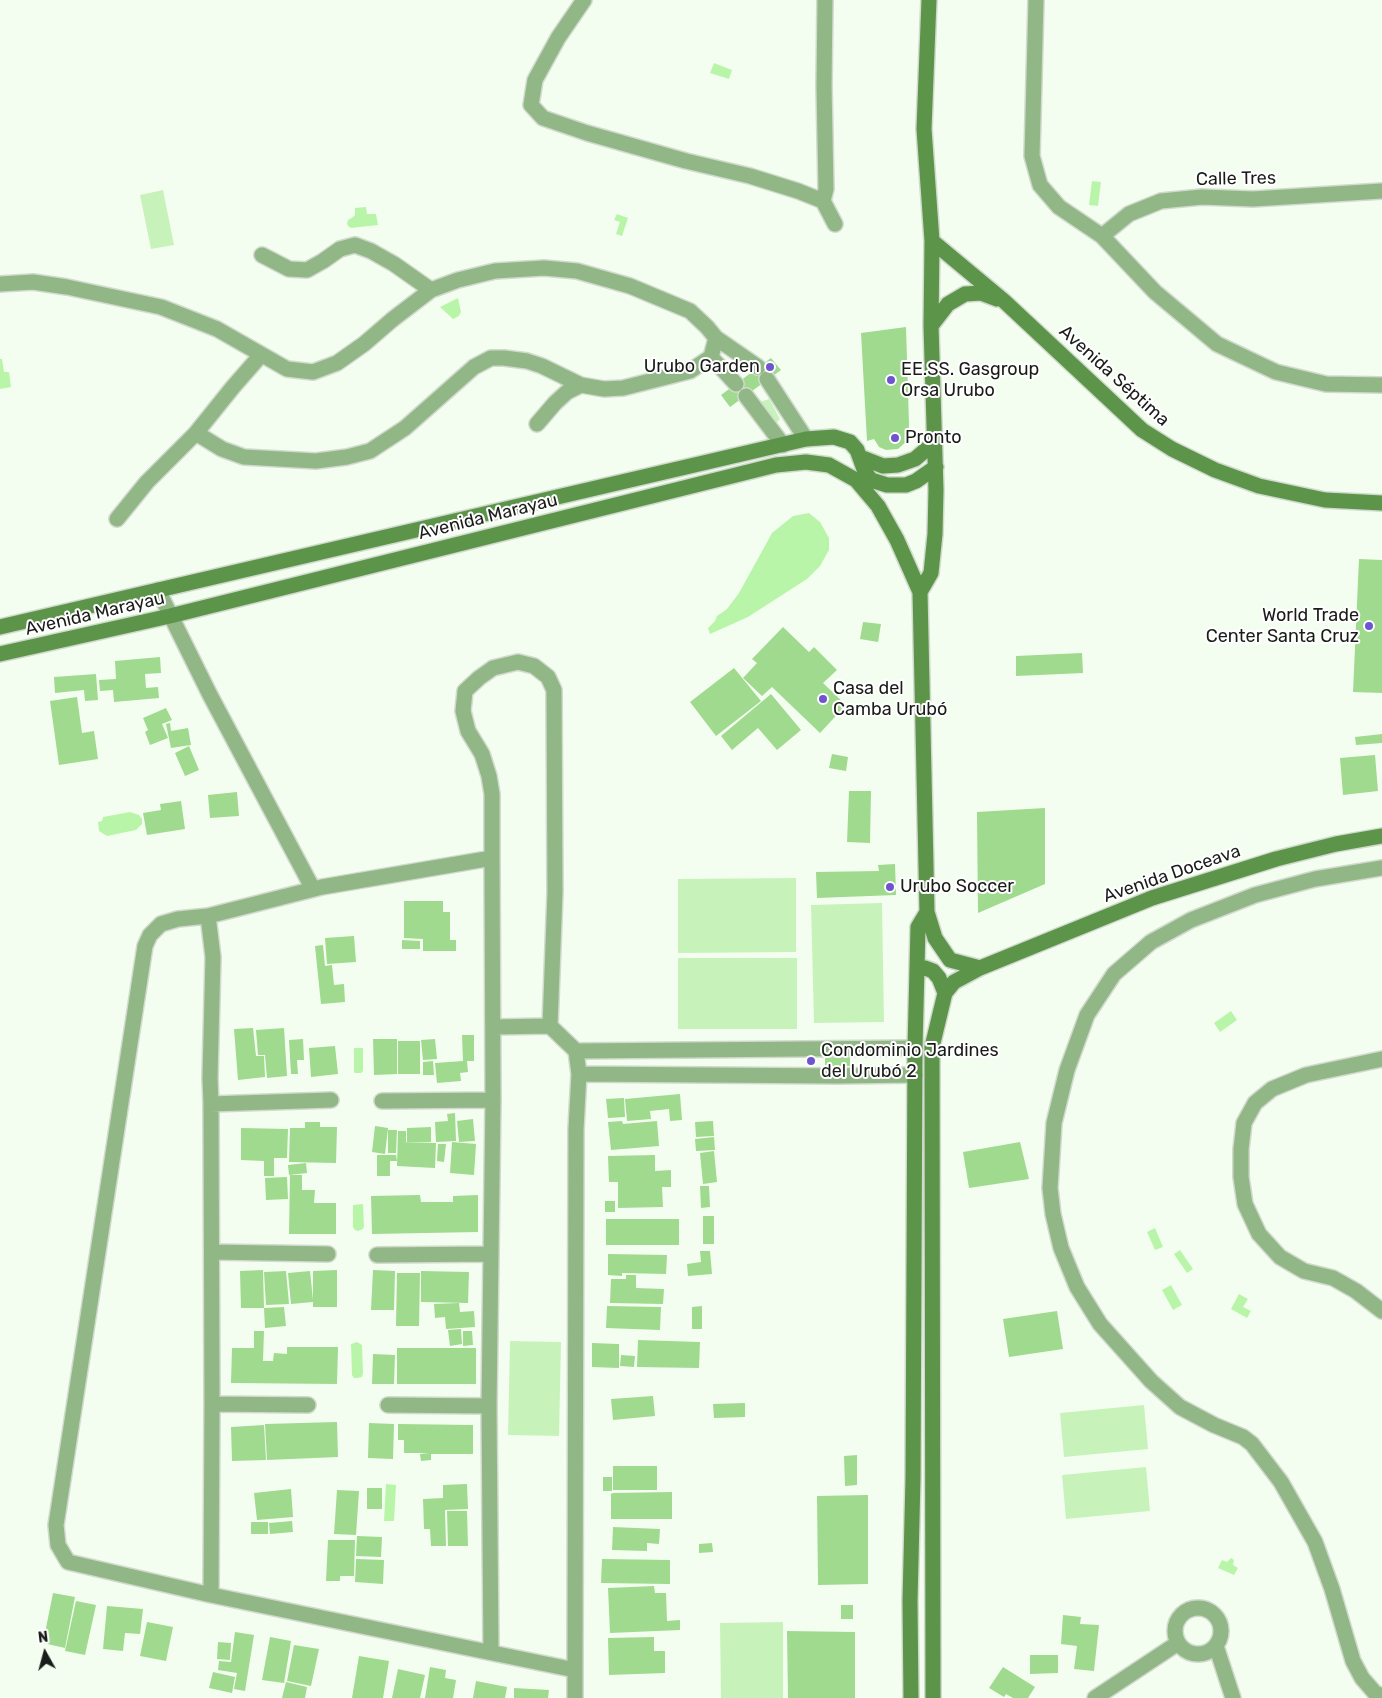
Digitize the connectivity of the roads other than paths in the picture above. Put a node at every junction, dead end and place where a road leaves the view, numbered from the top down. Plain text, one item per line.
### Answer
1 (584, 0) edge
2 (825, 0) edge
3 (928, 0) edge
4 (1036, 0) edge
5 (1382, 191) edge
6 (823, 201) junction
7 (835, 224) dead end
8 (1102, 236) junction
9 (932, 241) junction
10 (262, 255) dead end
11 (0, 284) edge
12 (431, 290) junction
13 (1004, 301) junction
14 (931, 326) junction
15 (716, 338) junction
16 (261, 355) junction
17 (711, 357) junction
18 (581, 385) junction
19 (1382, 385) edge
20 (537, 424) dead end
21 (196, 433) junction
22 (806, 439) junction
23 (935, 442) junction
24 (783, 445) junction
25 (860, 457) junction
26 (936, 467) junction
27 (1382, 503) edge
28 (117, 520) dead end
29 (158, 590) junction
30 (920, 592) junction
31 (170, 616) junction
32 (0, 627) edge
33 (0, 654) edge
34 (1382, 836) edge
35 (492, 858) junction
36 (1382, 868) edge
37 (312, 890) junction
38 (927, 912) junction
39 (208, 916) junction
40 (918, 967) junction
41 (980, 968) junction
42 (946, 994) junction
43 (550, 1026) junction
44 (493, 1027) junction
45 (915, 1048) junction
46 (576, 1052) junction
47 (1382, 1059) edge
48 (579, 1074) junction
49 (915, 1074) junction
50 (331, 1100) dead end
51 (493, 1100) junction
52 (382, 1101) dead end
53 (211, 1104) junction
54 (212, 1252) junction
55 (328, 1254) dead end
56 (491, 1254) junction
57 (377, 1255) dead end
58 (1382, 1311) edge
59 (212, 1404) junction
60 (308, 1405) dead end
61 (388, 1405) dead end
62 (489, 1406) junction
63 (211, 1595) junction
64 (1178, 1642) junction
65 (1216, 1646) junction
66 (492, 1652) junction
67 (575, 1670) junction
68 (1380, 1692) edge
69 (575, 1698) edge
70 (911, 1698) edge
71 (932, 1698) edge
72 (1095, 1698) edge
73 (1233, 1698) edge

1 - 6 street
2 - 6 street
3 - 9 main road
4 - 8 street
5 - 8 street, Calle Tres
6 - 7 street
8 - 19 street
9 - 13 main road, Avenida Séptima
9 - 14 main road
10 - 12 street
11 - 16 street
12 - 15 street
12 - 16 street
13 - 14 main road, Avenida Séptima
13 - 27 main road, Avenida Séptima
14 - 23 main road
15 - 17 street
15 - 22 street
16 - 21 street
17 - 18 street
17 - 24 street
18 - 20 street
18 - 21 street
21 - 28 street
22 - 24 main road, Avenida Marayau
22 - 25 main road, Avenida Marayau
23 - 25 main road
23 - 26 main road
24 - 29 main road, Avenida Marayau
25 - 26 main road, Avenida Marayau
26 - 30 main road
29 - 31 street
29 - 32 main road, Avenida Marayau
30 - 31 main road, Avenida Marayau
30 - 38 main road
31 - 33 main road, Avenida Marayau
31 - 37 street
34 - 41 main road, Avenida Doceava
35 - 37 street
35 - 43 street
35 - 44 street
36 - 68 street
37 - 39 street
38 - 40 main road
38 - 41 main road
39 - 53 street
39 - 63 street
40 - 42 main road
40 - 45 main road
41 - 42 main road, Avenida Doceava
42 - 71 main road
43 - 44 street
43 - 46 street
44 - 51 street
45 - 46 street
45 - 49 main road
46 - 48 street
47 - 58 street
48 - 49 street
48 - 67 street
49 - 70 main road
50 - 53 street
51 - 52 street
51 - 56 street
53 - 54 street
54 - 55 street
54 - 59 street
56 - 57 street
56 - 62 street
59 - 60 street
59 - 63 street
61 - 62 street
62 - 66 street
63 - 66 street
64 - 65 street
64 - 65 street
64 - 72 street
65 - 73 street
66 - 67 street
67 - 69 street

